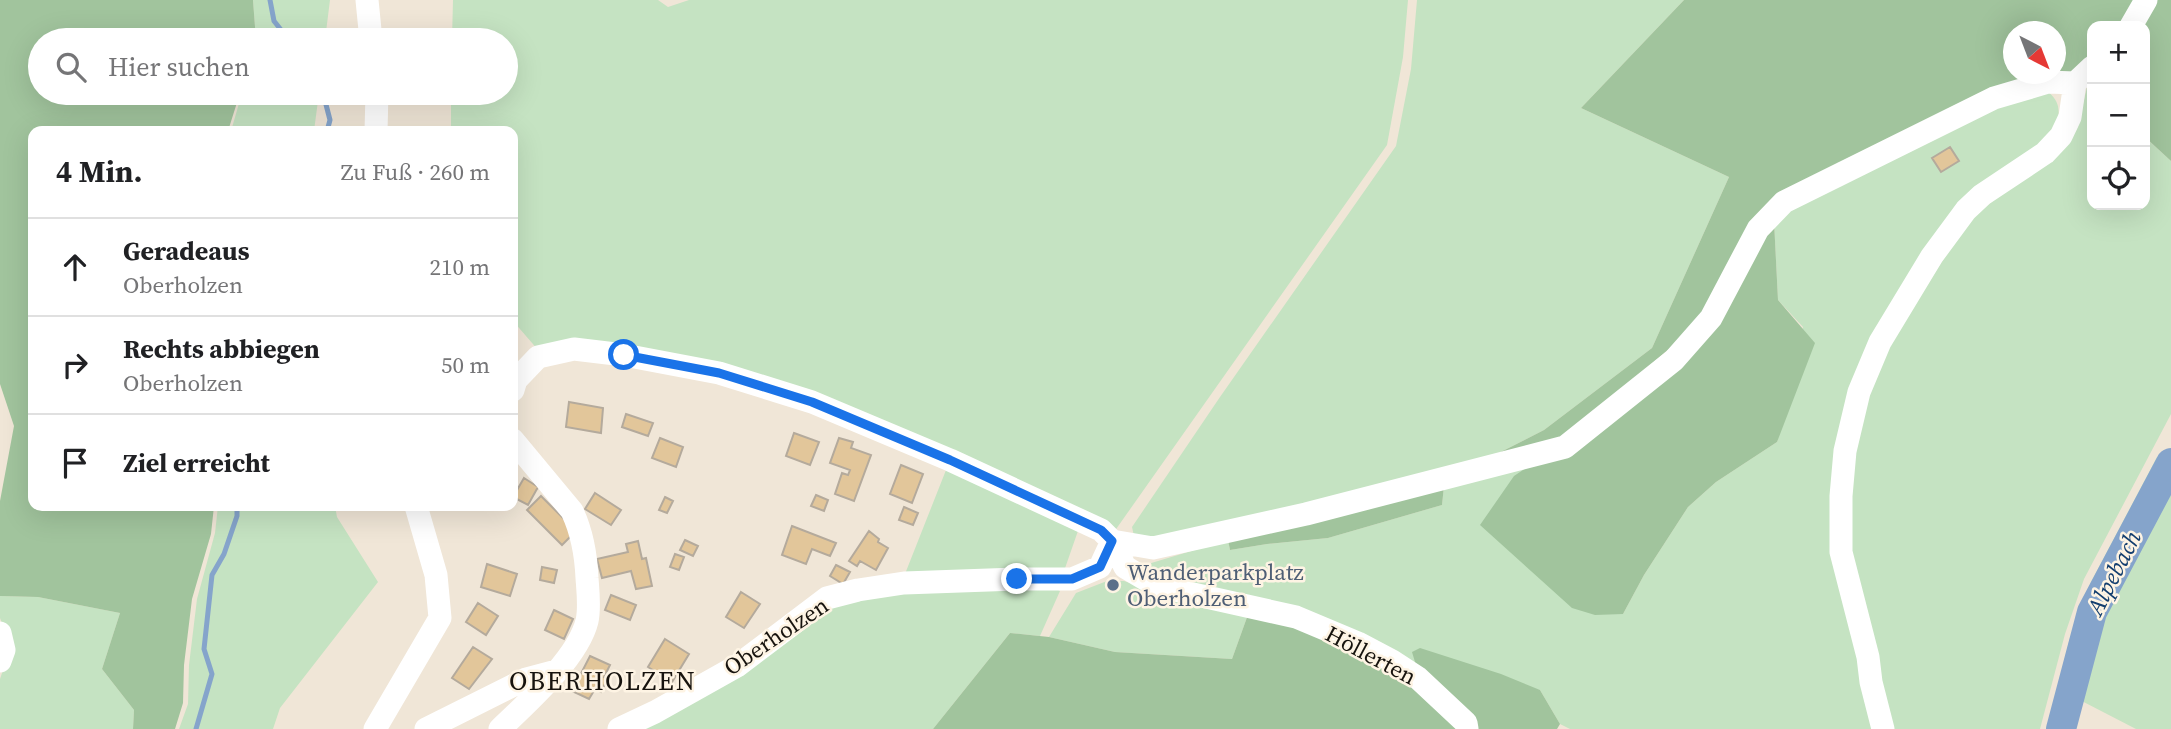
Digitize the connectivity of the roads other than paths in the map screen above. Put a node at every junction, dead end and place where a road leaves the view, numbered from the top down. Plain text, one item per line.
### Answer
1 (367, 0) edge
2 (2146, 0) edge
3 (2134, 21) edge
4 (370, 28) edge
5 (2087, 72) edge
6 (2075, 83) junction
7 (377, 105) edge
8 (376, 126) edge
9 (518, 378) edge
10 (518, 446) edge
11 (417, 511) edge
12 (1112, 541) junction
13 (0, 634) edge
14 (0, 661) edge
15 (556, 671) junction
16 (379, 728) edge
17 (426, 729) edge
18 (500, 729) edge
19 (619, 729) edge
20 (1467, 729) edge
21 (1883, 729) edge

1 - 4 street
2 - 3 street
5 - 6 street
6 - 12 street
6 - 21 street
7 - 8 street
9 - 12 street
10 - 15 street
11 - 16 street
12 - 19 street, Oberholzen
12 - 20 street, Höllerten
13 - 14 street
15 - 17 street
15 - 18 street

